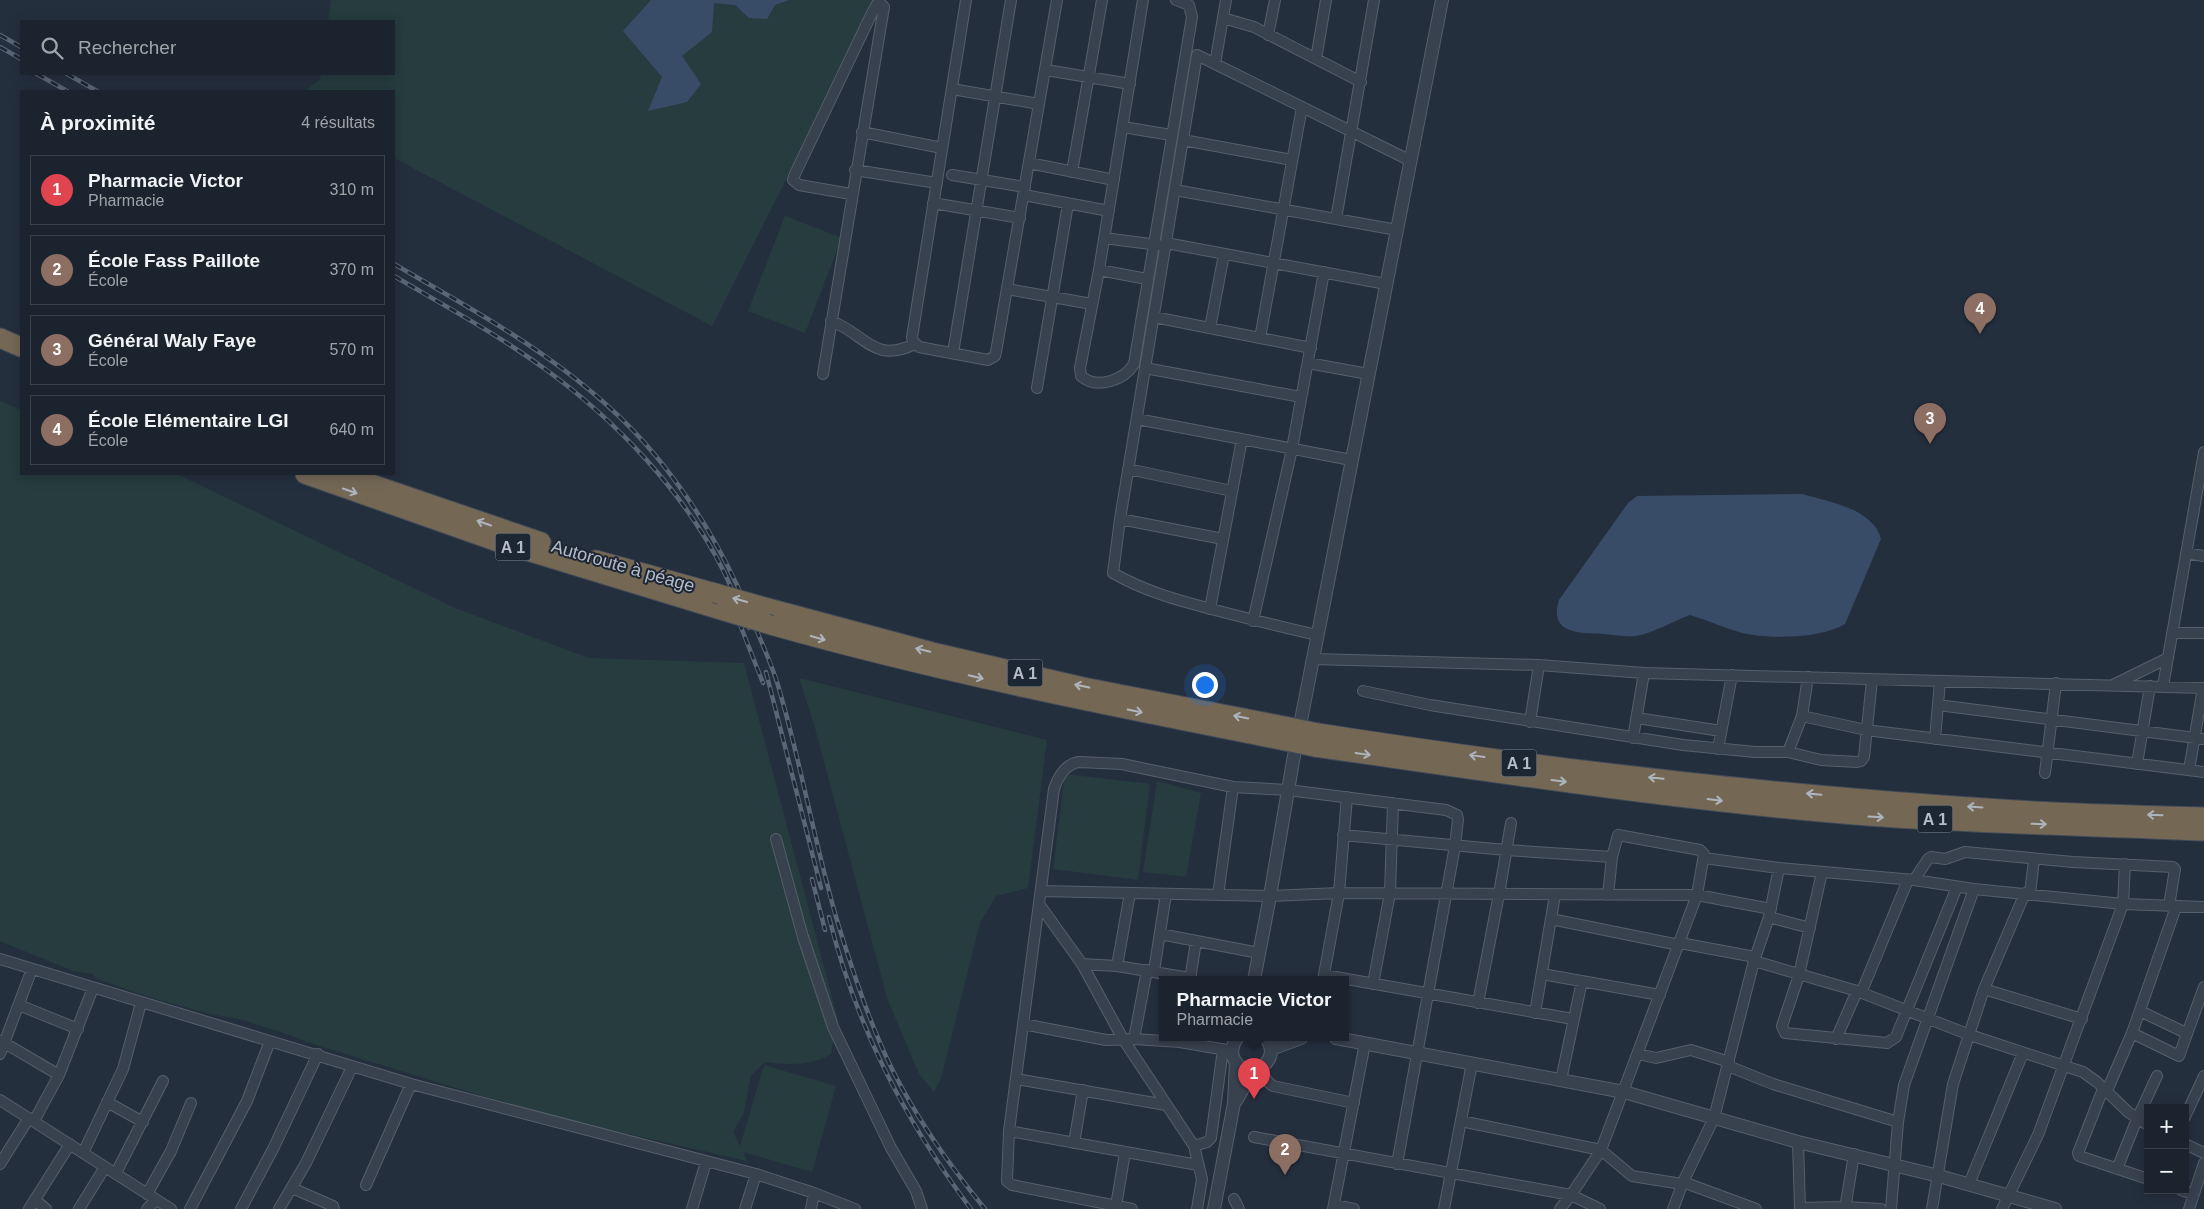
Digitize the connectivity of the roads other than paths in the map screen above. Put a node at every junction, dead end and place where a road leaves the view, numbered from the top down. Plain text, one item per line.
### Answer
1 (966, 0) edge
2 (1011, 0) edge
3 (1058, 0) edge
4 (1102, 0) edge
5 (1143, 0) edge
6 (1176, 0) edge
7 (1226, 0) edge
8 (1275, 0) edge
9 (1326, 0) edge
10 (1374, 0) edge
11 (1442, 0) edge
12 (1223, 18) junction
13 (1268, 35) junction
14 (1316, 59) junction
15 (1215, 64) junction
16 (1046, 70) junction
17 (1088, 77) junction
18 (1361, 82) junction
19 (1130, 84) junction
20 (952, 89) junction
21 (995, 96) junction
22 (1039, 104) junction
23 (1302, 108) junction
24 (1123, 127) junction
25 (862, 132) junction
26 (1352, 132) junction
27 (1171, 135) junction
28 (1183, 140) junction
29 (942, 148) junction
30 (1292, 160) junction
31 (1411, 161) junction
32 (1029, 163) junction
33 (855, 170) junction
34 (1072, 172) junction
35 (952, 174) dead end
36 (981, 179) junction
37 (1114, 180) junction
38 (937, 183) junction
39 (1175, 190) junction
40 (1024, 191) junction
41 (852, 194) junction
42 (934, 203) junction
43 (1068, 204) junction
44 (1284, 210) junction
45 (1108, 211) junction
46 (976, 212) junction
47 (1020, 218) junction
48 (1336, 219) junction
49 (1397, 230) junction
50 (1104, 238) junction
51 (1152, 244) junction
52 (1166, 245) junction
53 (1224, 254) junction
54 (1273, 263) junction
55 (1099, 270) junction
56 (1324, 272) junction
57 (1147, 279) junction
58 (1386, 284) junction
59 (1007, 289) junction
60 (1052, 296) junction
61 (1092, 304) junction
62 (1154, 317) junction
63 (831, 321) junction
64 (1210, 328) junction
65 (0, 338) edge
66 (1260, 338) junction
67 (915, 344) junction
68 (20, 347) edge
69 (1310, 348) junction
70 (0, 351) edge
71 (953, 354) junction
72 (20, 360) edge
73 (1308, 364) junction
74 (1145, 368) junction
75 (823, 374) dead end
76 (1368, 374) junction
77 (1037, 388) dead end
78 (1301, 397) junction
79 (1137, 419) junction
80 (1242, 440) junction
81 (1292, 449) junction
82 (2204, 452) edge
83 (1351, 460) junction
84 (1128, 469) junction
85 (307, 475) edge
86 (345, 475) edge
87 (1232, 491) junction
88 (1120, 519) junction
89 (1223, 539) junction
90 (2186, 553) junction
91 (2204, 556) edge
92 (1210, 608) junction
93 (1253, 621) junction
94 (2172, 633) junction
95 (2204, 633) edge
96 (1317, 635) junction
97 (2168, 658) junction
98 (1312, 659) junction
99 (1539, 665) junction
100 (1644, 673) junction
101 (1732, 676) junction
102 (1808, 678) junction
103 (1872, 680) junction
104 (1940, 681) junction
105 (2056, 683) junction
106 (2113, 685) junction
107 (2150, 686) junction
108 (2163, 686) junction
109 (2204, 688) edge
110 (1363, 691) dead end
111 (1938, 704) junction
112 (1802, 716) junction
113 (1637, 718) junction
114 (2052, 719) junction
115 (1530, 722) junction
116 (1866, 730) junction
117 (1722, 731) junction
118 (2142, 731) junction
119 (1288, 734) junction
120 (1633, 738) junction
121 (2199, 738) edge
122 (1936, 739) junction
123 (1316, 740) junction
124 (1718, 749) junction
125 (1788, 752) junction
126 (2048, 753) junction
127 (2137, 764) junction
128 (2189, 770) junction
129 (2204, 772) edge
130 (2046, 773) dead end
131 (1233, 787) junction
132 (1288, 790) junction
133 (1346, 797) junction
134 (1393, 803) junction
135 (2204, 817) edge
136 (1511, 823) dead end
137 (2204, 831) edge
138 (1343, 835) junction
139 (776, 839) dead end
140 (1392, 839) junction
141 (1455, 846) junction
142 (1506, 850) junction
143 (1612, 857) junction
144 (1704, 858) junction
145 (2034, 859) junction
146 (2125, 864) junction
147 (1779, 868) junction
148 (1822, 872) junction
149 (1911, 880) junction
150 (1957, 887) junction
151 (1974, 889) junction
152 (1041, 891) junction
153 (1130, 893) junction
154 (1338, 893) junction
155 (1390, 893) junction
156 (1166, 894) junction
157 (1446, 894) junction
158 (1499, 894) junction
159 (1555, 894) junction
160 (2027, 894) junction
161 (1218, 895) junction
162 (1608, 895) junction
163 (1697, 895) junction
164 (1270, 896) junction
165 (1039, 904) junction
166 (2123, 904) junction
167 (2172, 906) junction
168 (2204, 907) edge
169 (1770, 913) junction
170 (1551, 919) junction
171 (1810, 928) junction
172 (1160, 934) junction
173 (1196, 941) junction
174 (1679, 944) junction
175 (1259, 953) junction
176 (0, 959) edge
177 (1754, 959) junction
178 (1082, 964) junction
179 (1117, 966) junction
180 (32, 969) junction
181 (1150, 971) junction
182 (1542, 974) junction
183 (1799, 975) junction
184 (1175, 976) edge
185 (1190, 976) edge
186 (1255, 976) edge
187 (1323, 976) edge
188 (1349, 981) edge
189 (1582, 981) junction
190 (1373, 984) junction
191 (2204, 987) edge
192 (93, 988) junction
193 (1984, 989) junction
194 (1859, 992) junction
195 (1428, 994) junction
196 (1660, 995) junction
197 (141, 1003) junction
198 (1478, 1003) junction
199 (19, 1005) junction
200 (1907, 1010) junction
201 (2140, 1011) junction
202 (1535, 1013) junction
203 (1573, 1019) junction
204 (2082, 1019) junction
205 (1929, 1020) junction
206 (1023, 1024) junction
207 (78, 1029) junction
208 (2186, 1033) junction
209 (2132, 1034) junction
210 (1970, 1035) junction
211 (1129, 1039) junction
212 (1836, 1039) junction
213 (1159, 1040) edge
214 (1349, 1040) edge
215 (270, 1041) junction
216 (1184, 1041) edge
217 (1236, 1041) edge
218 (1282, 1041) edge
219 (3, 1042) edge
220 (1269, 1043) edge
221 (1365, 1043) junction
222 (1417, 1053) junction
223 (2022, 1053) junction
224 (0, 1054) edge
225 (318, 1054) junction
226 (1230, 1054) junction
227 (1638, 1054) junction
228 (1472, 1064) junction
229 (1729, 1064) junction
230 (2064, 1065) junction
231 (352, 1067) junction
232 (1260, 1068) junction
233 (59, 1075) junction
234 (2158, 1076) dead end
235 (2204, 1076) edge
236 (1016, 1078) junction
237 (1561, 1080) junction
238 (164, 1081) dead end
239 (411, 1084) junction
240 (1083, 1090) junction
241 (2104, 1091) junction
242 (1624, 1092) junction
243 (0, 1100) edge
244 (107, 1102) junction
245 (191, 1103) dead end
246 (1234, 1103) junction
247 (1354, 1103) junction
248 (1166, 1105) junction
249 (2189, 1108) edge
250 (1714, 1118) junction
251 (2137, 1119) junction
252 (32, 1120) junction
253 (143, 1122) junction
254 (1460, 1122) junction
255 (1898, 1122) junction
256 (2144, 1123) edge
257 (1009, 1131) junction
258 (1254, 1137) dead end
259 (1798, 1142) junction
260 (1074, 1143) junction
261 (70, 1144) junction
262 (1194, 1146) junction
263 (2189, 1146) edge
264 (1601, 1150) junction
265 (1125, 1152) junction
266 (83, 1153) junction
267 (2204, 1153) edge
268 (1344, 1154) junction
269 (1854, 1154) junction
270 (706, 1162) junction
271 (2204, 1163) edge
272 (0, 1164) edge
273 (1397, 1164) junction
274 (1198, 1165) junction
275 (1896, 1165) junction
276 (106, 1167) junction
277 (2116, 1169) junction
278 (116, 1173) junction
279 (1451, 1173) junction
280 (756, 1174) junction
281 (1939, 1176) junction
282 (2144, 1178) edge
283 (1682, 1183) junction
284 (1969, 1184) junction
285 (366, 1185) dead end
286 (292, 1188) junction
287 (814, 1193) junction
288 (2189, 1193) edge
289 (2193, 1194) junction
290 (1571, 1195) junction
291 (2010, 1195) junction
292 (151, 1197) junction
293 (32, 1205) edge
294 (1088, 1205) edge
295 (1116, 1206) junction
296 (1334, 1207) edge
297 (1800, 1208) edge
298 (1845, 1208) edge
299 (46, 1209) edge
300 (79, 1209) edge
301 (147, 1209) edge
302 (172, 1209) edge
303 (190, 1209) edge
304 (240, 1209) edge
305 (279, 1209) edge
306 (334, 1209) edge
307 (692, 1209) edge
308 (745, 1209) edge
309 (811, 1209) edge
310 (855, 1209) edge
311 (922, 1209) edge
312 (1132, 1209) edge
313 (1197, 1209) edge
314 (1214, 1209) edge
315 (1354, 1209) edge
316 (1444, 1209) edge
317 (1560, 1209) edge
318 (1600, 1209) edge
319 (1673, 1209) edge
320 (1756, 1209) edge
321 (1881, 1209) edge
322 (1891, 1209) edge
323 (1932, 1209) edge
324 (2002, 1209) edge
325 (2055, 1209) edge
326 (2189, 1209) edge

1 - 20 street
2 - 21 street
3 - 16 street
4 - 17 street
5 - 19 street
6 - 27 street
7 - 12 street
8 - 13 street
9 - 14 street
10 - 18 street
11 - 31 street
12 - 13 street
12 - 15 street
13 - 14 street
14 - 18 street
15 - 23 street
15 - 28 street
16 - 17 street
16 - 22 street
17 - 19 street
17 - 34 street
18 - 26 street
19 - 24 street
20 - 21 street
20 - 29 street
21 - 22 street
21 - 36 street
22 - 32 street
23 - 26 street
23 - 30 street
24 - 27 street
24 - 37 street
25 - 29 street
25 - 33 street
25 - 41 street
26 - 31 street
26 - 48 street
27 - 51 street
28 - 30 street
28 - 39 street
29 - 38 street
30 - 44 street
31 - 49 street
32 - 34 street
32 - 40 street
33 - 38 street
33 - 41 street
34 - 37 street
35 - 36 street
36 - 40 street
36 - 46 street
37 - 45 street
38 - 42 street
39 - 44 street
39 - 52 street
40 - 43 street
40 - 47 street
41 - 63 street
42 - 46 street
42 - 67 street
43 - 45 street
43 - 60 street
44 - 48 street
44 - 54 street
45 - 50 street
46 - 47 street
46 - 71 street
47 - 59 street
48 - 49 street
49 - 58 street
50 - 51 street
50 - 55 street
51 - 52 street
51 - 57 street
52 - 53 street
52 - 62 street
53 - 54 street
53 - 64 street
54 - 56 street
54 - 66 street
55 - 57 street
55 - 61 street
56 - 58 street
56 - 69 street
57 - 61 street
58 - 76 street
59 - 60 street
59 - 71 street
60 - 61 street
60 - 77 street
62 - 64 street
62 - 74 street
63 - 67 street
63 - 75 street
64 - 66 street
65 - 68 highway
66 - 69 street
67 - 71 street
69 - 73 street
70 - 72 highway
73 - 76 street
73 - 78 street
74 - 78 street
74 - 79 street
76 - 83 street
78 - 81 street
79 - 80 street
79 - 84 street
80 - 81 street
80 - 87 street
81 - 83 street
81 - 93 street
82 - 90 street
83 - 96 street
84 - 87 street
84 - 88 street
85 -> 119 highway, A 1, bridge
119 -> 86 highway, Autoroute à péage / A 1, bridge
87 - 89 street
88 - 89 street
88 - 92 street
89 - 92 street
90 - 91 street
90 - 94 street
92 - 93 street
93 - 96 street
94 - 95 street
94 - 97 street
96 - 98 street
97 - 106 street
97 - 108 street
98 - 99 street
98 - 132 street
99 - 100 street
99 - 115 street
100 - 101 street
100 - 113 street
101 - 102 street
101 - 117 street
102 - 103 street
102 - 112 street
103 - 104 street
103 - 116 street
104 - 105 street
104 - 111 street
105 - 106 street
105 - 114 street
106 - 107 street
107 - 108 street
107 - 118 street
108 - 109 street
109 - 121 street
110 - 115 street
111 - 114 street
111 - 122 street
112 - 116 street
112 - 125 street
113 - 117 street
113 - 120 street
114 - 118 street
114 - 126 street
115 - 120 street
116 - 122 street
116 - 125 street
117 - 124 street
118 - 121 street
118 - 127 street
119 - 123 highway, A 1, bridge
120 - 124 street
121 - 128 street
122 - 126 street
135 -> 123 highway, A 1
123 -> 137 highway, A 1
124 - 125 street
126 - 127 street
126 - 130 street
127 - 128 street
128 - 129 street
131 - 132 street
131 - 152 street
131 - 161 street
132 - 133 street
132 - 164 street
133 - 134 street
133 - 138 street
134 - 140 street
134 - 141 street
136 - 142 street
138 - 140 street
138 - 154 street
139 - 311 street
140 - 141 street
140 - 155 street
141 - 142 street
141 - 157 street
142 - 143 street
142 - 158 street
143 - 144 street
143 - 162 street
144 - 147 street
144 - 163 street
145 - 146 street
145 - 149 street
145 - 160 street
146 - 166 street
146 - 167 street
147 - 148 street
147 - 169 street
148 - 149 street
148 - 171 street
149 - 150 street
149 - 194 street
150 - 151 street
150 - 200 street
151 - 160 street
151 - 205 street
152 - 153 street
152 - 165 street
153 - 156 street
153 - 179 street
154 - 155 street
154 - 164 street
154 - 187 street
155 - 157 street
155 - 190 street
156 - 161 street
156 - 172 street
157 - 158 street
157 - 195 street
158 - 159 street
158 - 198 street
159 - 162 street
159 - 170 street
160 - 166 street
160 - 193 street
161 - 164 street
162 - 163 street
163 - 169 street
163 - 174 street
164 - 175 street
165 - 178 street
165 - 206 street
166 - 167 street
166 - 204 street
167 - 168 street
167 - 201 street
169 - 171 street
169 - 177 street
170 - 174 street
170 - 182 street
171 - 183 street
172 - 173 street
172 - 181 street
173 - 175 street
173 - 185 street
174 - 177 street
174 - 196 street
175 - 186 street
176 - 180 street
177 - 183 street
177 - 229 street
178 - 179 street
178 - 211 street
179 - 181 street
180 - 192 street
180 - 199 street
181 - 184 street
181 - 211 street
182 - 189 street
182 - 202 street
183 - 194 street
183 - 212 street
188 - 190 street
189 - 196 street
189 - 203 street
190 - 195 street
191 - 208 street
192 - 197 street
192 - 207 street
193 - 204 street
193 - 210 street
194 - 200 street
194 - 212 street
195 - 198 street
195 - 222 street
196 - 227 street
197 - 215 street
197 - 244 street
198 - 202 street
199 - 207 street
199 - 219 street
200 - 205 street
200 - 212 street
201 - 208 street
201 - 209 street
202 - 203 street
203 - 237 street
204 - 230 street
205 - 210 street
205 - 255 street
206 - 211 street
206 - 236 street
207 - 233 street
208 - 209 street
209 - 241 street
210 - 223 street
210 - 281 street
211 - 213 street
211 - 248 street
214 - 221 street
215 - 225 street
215 - 303 street
216 - 226 street
217 - 226 street
218 - 220 street
219 - 224 street
219 - 233 street
220 - 232 street
221 - 222 street
221 - 247 street
222 - 228 street
222 - 273 street
223 - 230 street
223 - 284 street
225 - 231 street
225 - 304 street
226 - 232 street
226 - 246 street
226 - 262 street
227 - 229 street
227 - 242 street
228 - 237 street
228 - 254 street
229 - 250 street
229 - 255 street
230 - 241 street
230 - 291 street
231 - 239 street
231 - 286 street
232 - 246 street
232 - 247 street
233 - 252 street
234 - 251 street
235 - 249 street
236 - 240 street
236 - 257 street
237 - 242 street
238 - 253 street
239 - 270 street
239 - 285 street
240 - 248 street
240 - 260 street
241 - 251 street
241 - 277 street
242 - 250 street
242 - 264 street
243 - 252 street
244 - 253 street
244 - 266 street
245 - 292 street
246 - 314 street
247 - 268 street
248 - 262 street
250 - 259 street
250 - 283 street
251 - 256 street
251 - 277 street
252 - 261 street
252 - 272 street
253 - 278 street
254 - 264 street
254 - 279 street
255 - 275 street
257 - 260 street
257 - 294 street
258 - 268 street
259 - 269 street
259 - 297 street
260 - 265 street
261 - 266 street
261 - 293 street
262 - 274 street
263 - 267 street
264 - 283 street
264 - 290 street
265 - 274 street
265 - 295 street
266 - 276 street
268 - 273 street
268 - 296 street
269 - 275 street
269 - 298 street
270 - 280 street
270 - 307 street
271 - 289 street
273 - 279 street
274 - 313 street
275 - 281 street
275 - 322 street
276 - 278 street
276 - 300 street
277 - 282 street
278 - 292 street
279 - 290 street
279 - 316 street
280 - 287 street
280 - 308 street
281 - 284 street
281 - 323 street
283 - 319 street
283 - 320 street
284 - 291 street
286 - 305 street
286 - 306 street
287 - 309 street
287 - 310 street
288 - 289 street
289 - 326 street
290 - 317 street
290 - 318 street
291 - 324 street
291 - 325 street
292 - 301 street
292 - 302 street
293 - 299 street
294 - 295 street
295 - 312 street
296 - 315 street
297 - 298 street
298 - 321 street

